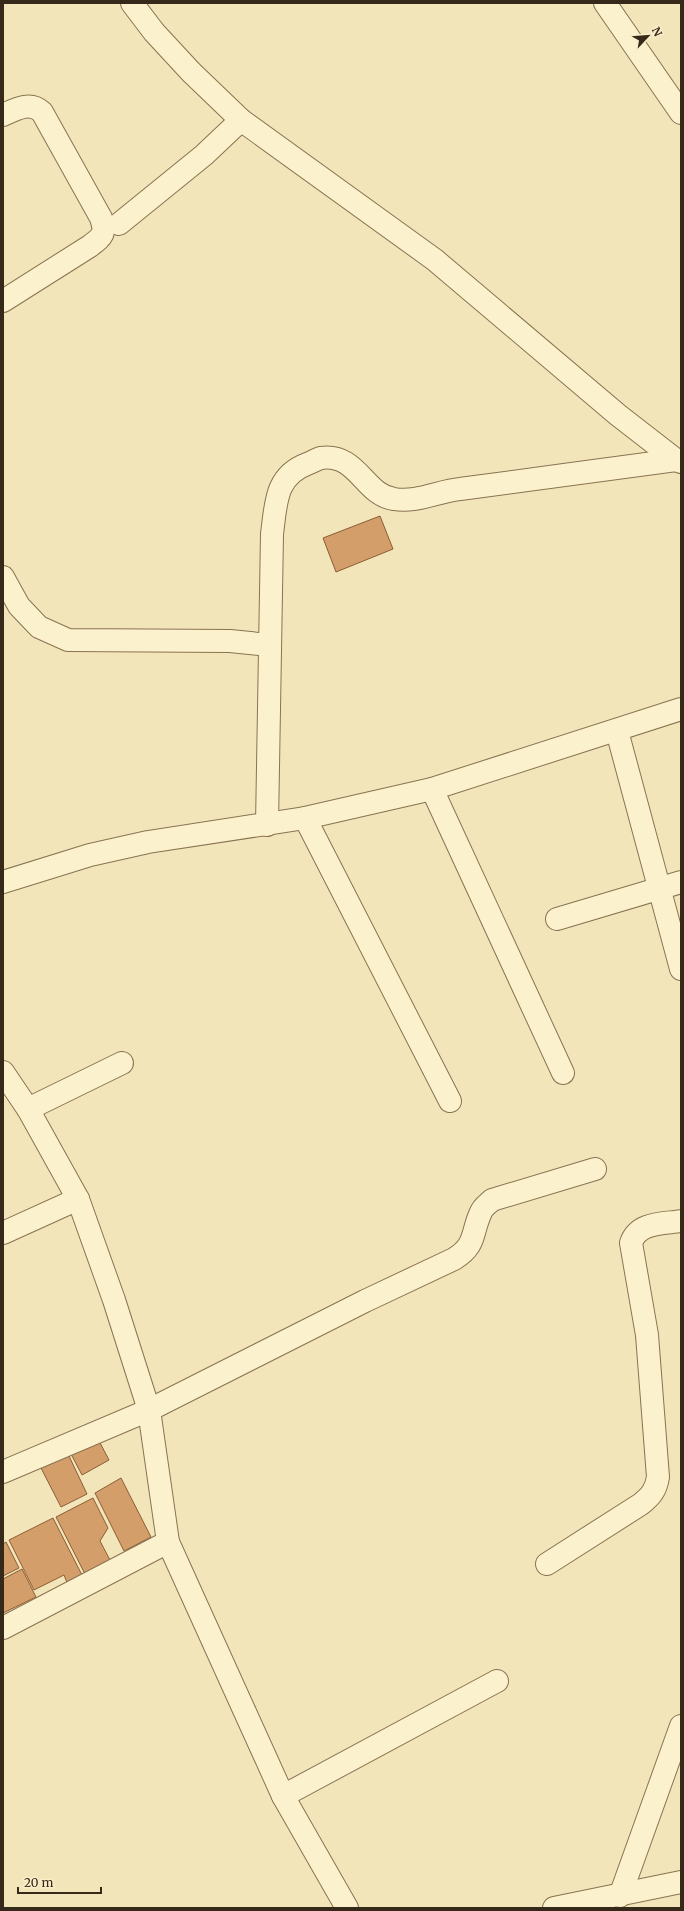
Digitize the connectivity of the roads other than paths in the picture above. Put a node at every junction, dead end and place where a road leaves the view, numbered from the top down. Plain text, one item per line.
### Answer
1 (132, 3) edge
2 (605, 3) edge
3 (681, 113) edge
4 (3, 115) edge
5 (241, 120) junction
6 (119, 224) dead end
7 (3, 301) edge
8 (678, 461) edge
9 (3, 577) edge
10 (269, 645) junction
11 (681, 709) edge
12 (617, 731) junction
13 (432, 789) junction
14 (305, 818) junction
15 (267, 825) junction
16 (3, 882) edge
17 (681, 882) edge
18 (660, 888) junction
19 (557, 918) dead end
20 (681, 969) edge
21 (122, 1063) dead end
22 (3, 1072) edge
23 (563, 1073) dead end
24 (450, 1101) dead end
25 (28, 1109) junction
26 (595, 1169) dead end
27 (78, 1199) junction
28 (681, 1221) edge
29 (3, 1233) edge
30 (149, 1410) junction
31 (3, 1472) edge
32 (168, 1542) junction
33 (547, 1564) dead end
34 (3, 1628) edge
35 (497, 1681) dead end
36 (681, 1726) edge
37 (283, 1796) junction
38 (681, 1882) edge
39 (620, 1896) junction
40 (347, 1908) edge
41 (554, 1908) edge

1 - 5 street
2 - 3 street
4 - 7 street
5 - 6 street
5 - 8 street
8 - 10 street
9 - 10 street
10 - 15 street
11 - 12 street
12 - 13 street
12 - 18 street
13 - 14 street
13 - 23 street
14 - 15 street
14 - 24 street
15 - 16 street
17 - 18 street
18 - 19 street
18 - 20 street
21 - 25 street
22 - 25 street
25 - 27 street
26 - 30 street
27 - 29 street
27 - 30 street
28 - 33 street
30 - 31 street
30 - 32 street
32 - 34 street
32 - 37 street
35 - 37 street
36 - 39 street
37 - 40 street
38 - 39 street
39 - 41 street

